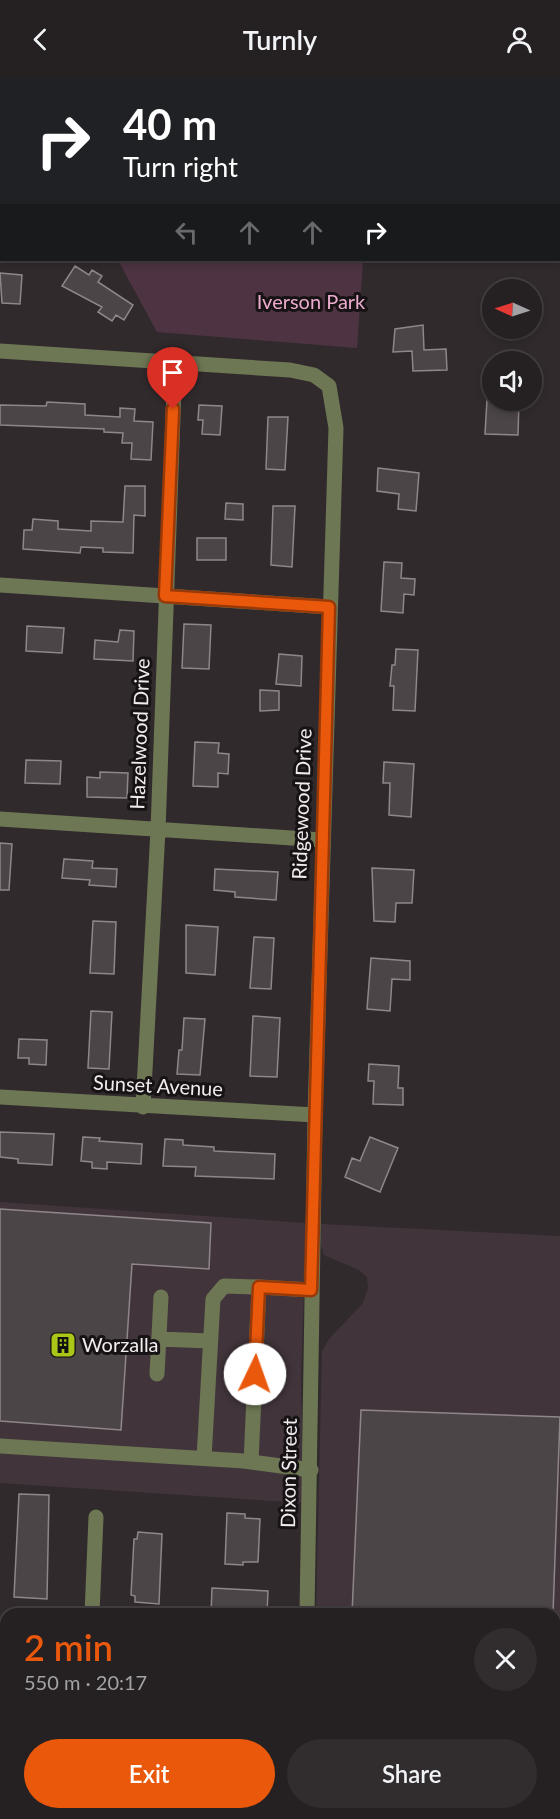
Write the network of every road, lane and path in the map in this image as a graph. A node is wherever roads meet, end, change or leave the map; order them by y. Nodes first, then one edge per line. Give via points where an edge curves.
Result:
1 (0, 351) edge
2 (176, 362) junction
3 (0, 585) edge
4 (165, 596) junction
5 (329, 607) junction
6 (0, 819) edge
7 (158, 830) junction
8 (322, 840) junction
9 (0, 1097) edge
10 (143, 1107) junction
11 (315, 1115) junction
12 (312, 1224) joint
13 (259, 1287) junction
14 (311, 1290) junction
15 (161, 1297) dead end
16 (159, 1339) junction
17 (210, 1341) junction
18 (157, 1374) dead end
19 (0, 1446) edge
20 (204, 1458) junction
21 (251, 1462) junction
22 (311, 1470) junction
23 (96, 1517) dead end
24 (92, 1608) edge
25 (307, 1608) edge

1 - 2 street
2 - 4 street, Hazelwood Drive
2 - 5 street, Ridgewood Drive via 290,370 314,375 329,386 336,428
3 - 4 street
4 - 5 street
4 - 7 street, Hazelwood Drive
5 - 8 street, Ridgewood Drive
6 - 7 street
7 - 8 street
7 - 10 street, Hazelwood Drive
8 - 11 street, Ridgewood Drive
9 - 10 street, Sunset Avenue
10 - 11 street, Sunset Avenue
11 - 12 street, Ridgewood Drive
12 - 14 street, Dixon Street
13 - 14 street
13 - 17 street via 224,1286 217,1293 213,1299
13 - 21 street
14 - 22 street, Dixon Street
15 - 16 street
16 - 17 street
16 - 18 street
17 - 20 street
19 - 20 street
20 - 21 street
21 - 22 street
22 - 25 street, Dixon Street
23 - 24 street

